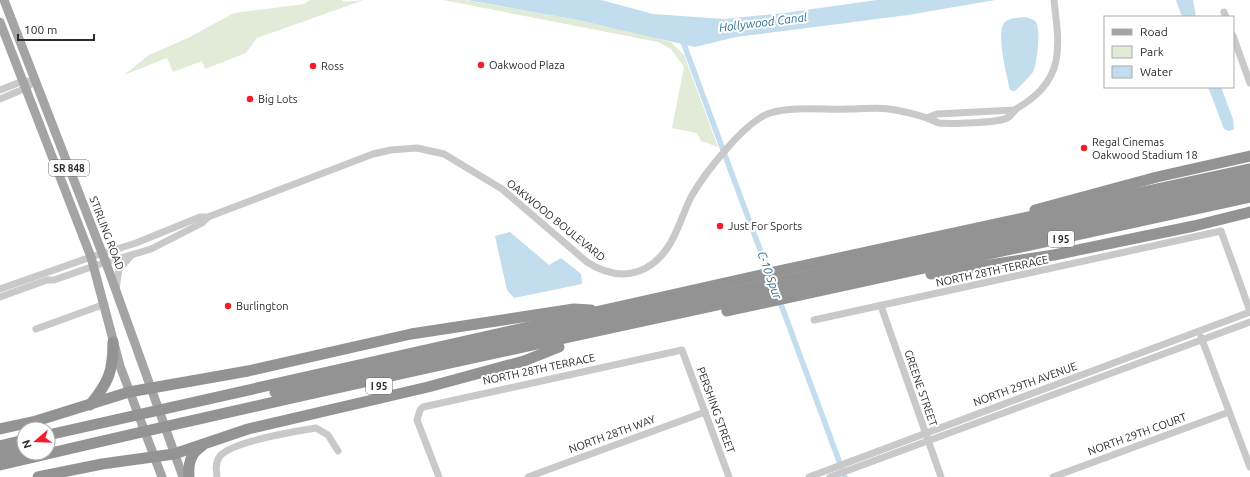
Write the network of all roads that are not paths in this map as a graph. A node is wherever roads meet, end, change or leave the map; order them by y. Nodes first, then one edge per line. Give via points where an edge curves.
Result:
1 (4, 0) edge
2 (1054, 0) edge
3 (0, 22) edge
4 (1234, 39) edge
5 (35, 81) junction
6 (1250, 83) edge
7 (24, 84) junction
8 (0, 90) edge
9 (0, 99) edge
10 (1250, 156) edge
11 (1250, 169) edge
12 (1250, 179) edge
13 (1250, 189) edge
14 (1250, 197) edge
15 (1250, 212) edge
16 (208, 217) junction
17 (930, 240) junction
18 (131, 256) junction
19 (104, 259) junction
20 (92, 261) junction
21 (871, 280) junction
22 (787, 285) junction
23 (0, 289) edge
24 (116, 290) junction
25 (762, 290) junction
26 (0, 297) edge
27 (105, 304) junction
28 (881, 306) junction
29 (606, 310) junction
30 (1250, 311) edge
31 (814, 320) dead end
32 (1250, 322) edge
33 (36, 329) dead end
34 (1199, 331) junction
35 (1202, 340) junction
36 (114, 342) junction
37 (560, 347) junction
38 (682, 350) joint
39 (150, 389) junction
40 (129, 392) junction
41 (90, 405) junction
42 (705, 412) junction
43 (1229, 412) junction
44 (172, 420) junction
45 (0, 429) edge
46 (131, 429) junction
47 (924, 433) junction
48 (56, 434) edge
49 (56, 441) edge
50 (16, 442) edge
51 (209, 442) junction
52 (928, 442) junction
53 (0, 446) edge
54 (16, 451) edge
55 (338, 451) dead end
56 (174, 454) junction
57 (0, 456) edge
58 (153, 457) junction
59 (0, 465) edge
60 (1250, 467) edge
61 (842, 469) junction
62 (0, 470) edge
63 (1057, 476) edge
64 (38, 477) edge
65 (162, 477) edge
66 (183, 477) edge
67 (189, 477) edge
68 (217, 477) edge
69 (439, 477) edge
70 (528, 477) edge
71 (729, 477) edge
72 (809, 477) edge
73 (830, 477) edge
74 (941, 477) edge

1 - 5 main road, STIRLING ROAD / SR 848
2 - 16 street, OAKWOOD BOULEVARD via 1058,37 1056,63 1041,92 1014,110 1008,118 938,123 888,109 770,113 747,126 728,148 691,197 668,247 655,262 642,271 617,275 600,270 587,262 502,189 444,154 425,149 404,148 373,154
3 - 7 main road, SR 848
4 - 6 street
5 - 7 street
5 - 19 main road, STIRLING ROAD / SR 848
7 - 8 street
7 - 9 street
7 - 20 main road, SR 848
10 - 17 highway via 1084,196
11 - 17 highway, I 95
12 - 22 highway
13 - 22 highway
14 - 21 highway, I 95
15 - 21 highway via 1054,254 885,281
16 - 18 street, OAKWOOD BOULEVARD via 174,239
16 - 19 street, OAKWOOD BOULEVARD via 200,216
17 - 22 highway, I 95
18 - 19 street, OAKWOOD BOULEVARD
18 - 24 street via 119,269
19 - 20 street, OAKWOOD BOULEVARD
19 - 24 main road, STIRLING ROAD / SR 848
20 - 23 street
20 - 26 street
20 - 27 main road, SR 848
21 - 22 highway, I 95
22 - 25 highway, I 95
22 - 25 highway, I 95
24 - 39 main road, STIRLING ROAD / SR 848
25 - 29 highway, I 95
25 - 37 highway, I 95
25 - 44 highway
27 - 33 street
27 - 36 main road, SR 848
28 - 30 street, NORTH 28TH TERRACE via 1221,231
28 - 31 street, NORTH 28TH TERRACE
28 - 47 street, GREENE STREET
29 - 39 highway via 574,309 411,334 248,371
29 - 44 highway, I 95
30 - 34 street, NORTH 29TH AVENUE
32 - 35 street, NORTH 29TH AVENUE
34 - 35 street
34 - 47 street, NORTH 29TH AVENUE
35 - 43 street
35 - 52 street, NORTH 29TH AVENUE
36 - 40 main road, SR 848
36 - 41 highway via 111,373
37 - 44 highway, I 95
37 - 51 highway via 524,362 248,429
38 - 42 street, PERSHING STREET
38 - 69 street, NORTH 28TH TERRACE via 425,406 417,416
39 - 40 highway
39 - 56 main road, STIRLING ROAD / SR 848
40 - 41 highway
40 - 58 main road, SR 848
41 - 45 highway
42 - 70 street, NORTH 28TH WAY
42 - 71 street, PERSHING STREET
43 - 60 street
43 - 63 street, NORTH 29TH COURT
44 - 46 highway, I 95
44 - 46 highway, I 95
46 - 48 highway, I 95
46 - 49 highway
46 - 59 highway
46 - 62 highway, I 95
47 - 52 street, GREENE STREET
47 - 61 street, NORTH 29TH AVENUE
50 - 53 highway
51 - 56 highway
51 - 67 highway via 194,453 189,462
52 - 61 street, NORTH 29TH AVENUE
52 - 74 street, GREENE STREET
54 - 57 highway
55 - 68 street via 328,435 316,428 275,436 223,453 216,463
56 - 58 highway
56 - 66 main road, STIRLING ROAD / SR 848
58 - 64 highway
58 - 65 main road, SR 848
61 - 72 street, NORTH 29TH AVENUE
61 - 73 street, NORTH 29TH AVENUE

